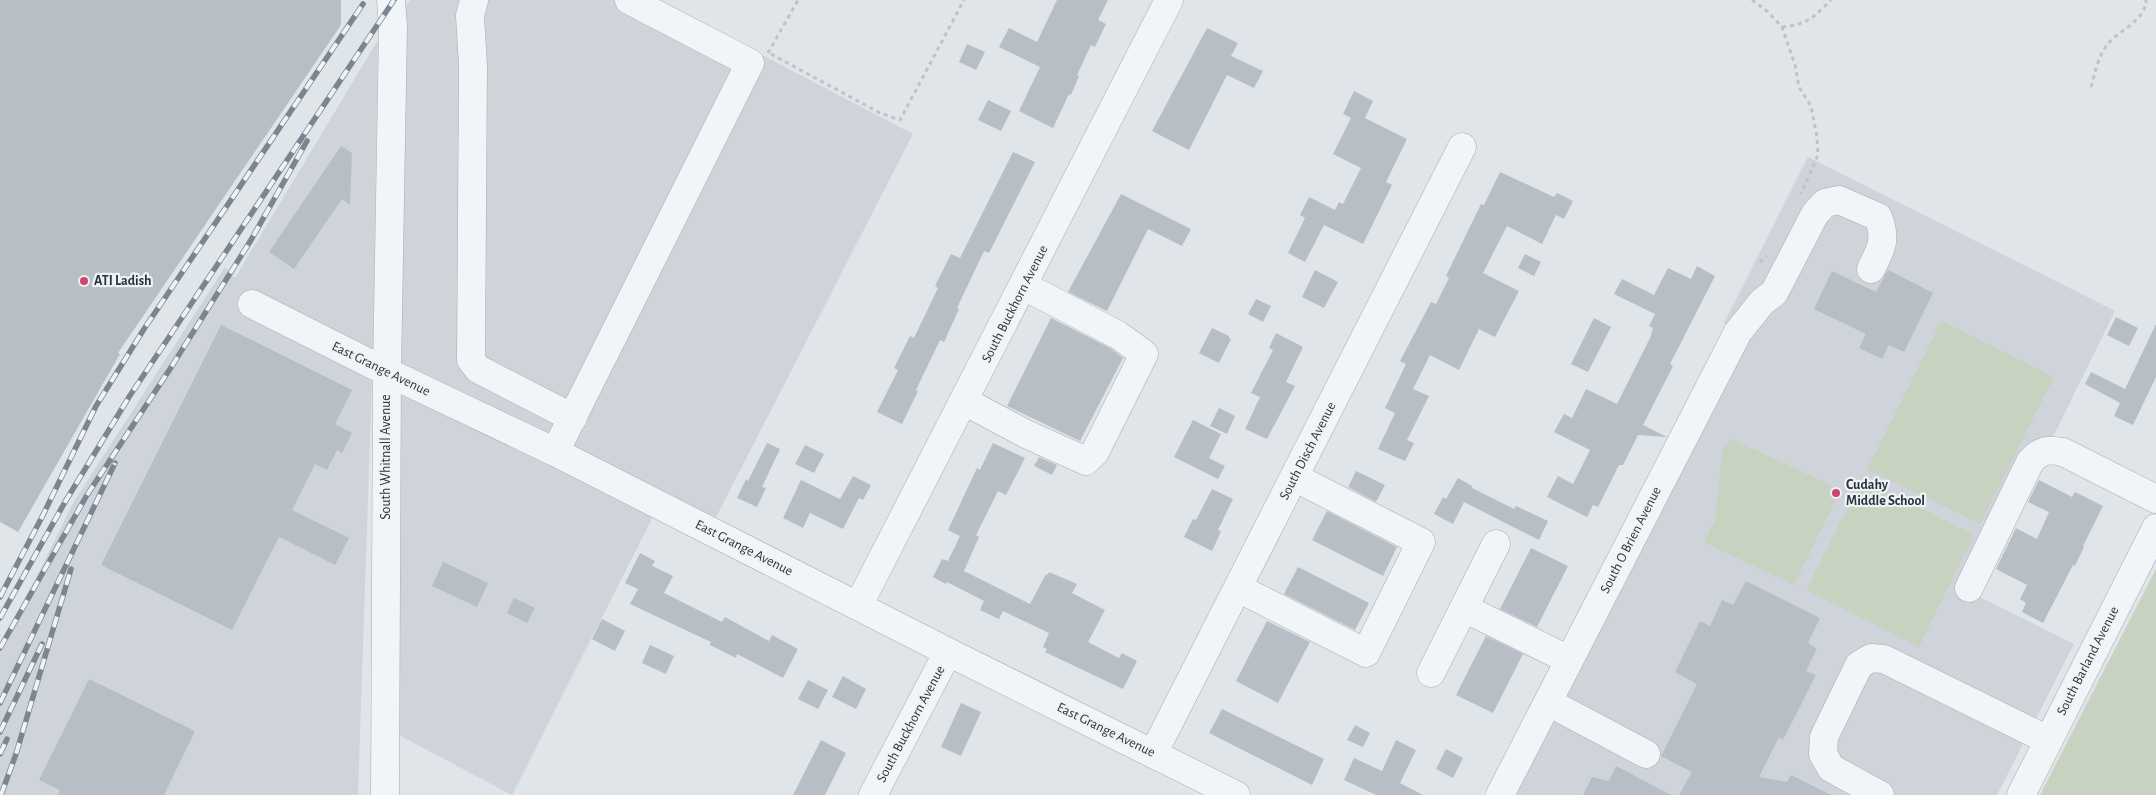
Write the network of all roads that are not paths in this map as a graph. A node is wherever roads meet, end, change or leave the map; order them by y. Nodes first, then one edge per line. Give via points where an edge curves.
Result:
1 (391, 0) edge
2 (474, 0) edge
3 (629, 0) edge
4 (1169, 0) edge
5 (1462, 147) dead end
6 (1871, 269) dead end
7 (1024, 286) junction
8 (252, 304) dead end
9 (387, 372) junction
10 (964, 401) junction
11 (573, 418) junction
12 (555, 452) junction
13 (1294, 477) junction
14 (2156, 499) edge
15 (2156, 528) edge
16 (1496, 544) dead end
17 (1238, 588) junction
18 (1969, 588) dead end
19 (858, 606) junction
20 (1464, 608) junction
21 (948, 652) junction
22 (1570, 660) junction
23 (1431, 673) dead end
24 (1548, 702) junction
25 (2048, 740) junction
26 (1153, 754) junction
27 (1646, 754) dead end
28 (385, 795) edge
29 (873, 795) edge
30 (1236, 795) edge
31 (1500, 795) edge
32 (1880, 795) edge
33 (2021, 795) edge

1 - 9 street, South Whitnall Avenue
2 - 11 street via 470,16 473,66 472,360 478,369
3 - 11 street via 760,58
4 - 7 street, South Buckhorn Avenue
5 - 13 street, South Disch Avenue
6 - 22 street, South O Brien Avenue via 1883,243 1878,218 1839,200 1825,203 1815,214 1774,293 1762,302 1738,332
7 - 10 street, South Buckhorn Avenue
7 - 10 street via 1118,335 1144,354 1095,452 1086,461
8 - 9 street, East Grange Avenue
9 - 12 street, East Grange Avenue
9 - 28 street, South Whitnall Avenue
10 - 19 street, South Buckhorn Avenue
11 - 12 street
12 - 19 street, East Grange Avenue
13 - 17 street, South Disch Avenue
13 - 17 street via 1421,542 1366,653
14 - 18 street via 2063,452 2048,450 2038,453 2030,462
15 - 25 street, South Barland Avenue
16 - 20 street
17 - 26 street, South Disch Avenue
19 - 21 street, East Grange Avenue
20 - 22 street
20 - 23 street
21 - 26 street, East Grange Avenue
21 - 29 street, South Buckhorn Avenue
22 - 24 street, South O Brien Avenue
24 - 27 street
24 - 31 street, South O Brien Avenue
25 - 32 street via 1884,659 1871,658 1859,665 1824,737 1822,754 1830,768
25 - 33 street, South Barland Avenue
26 - 30 street, East Grange Avenue

